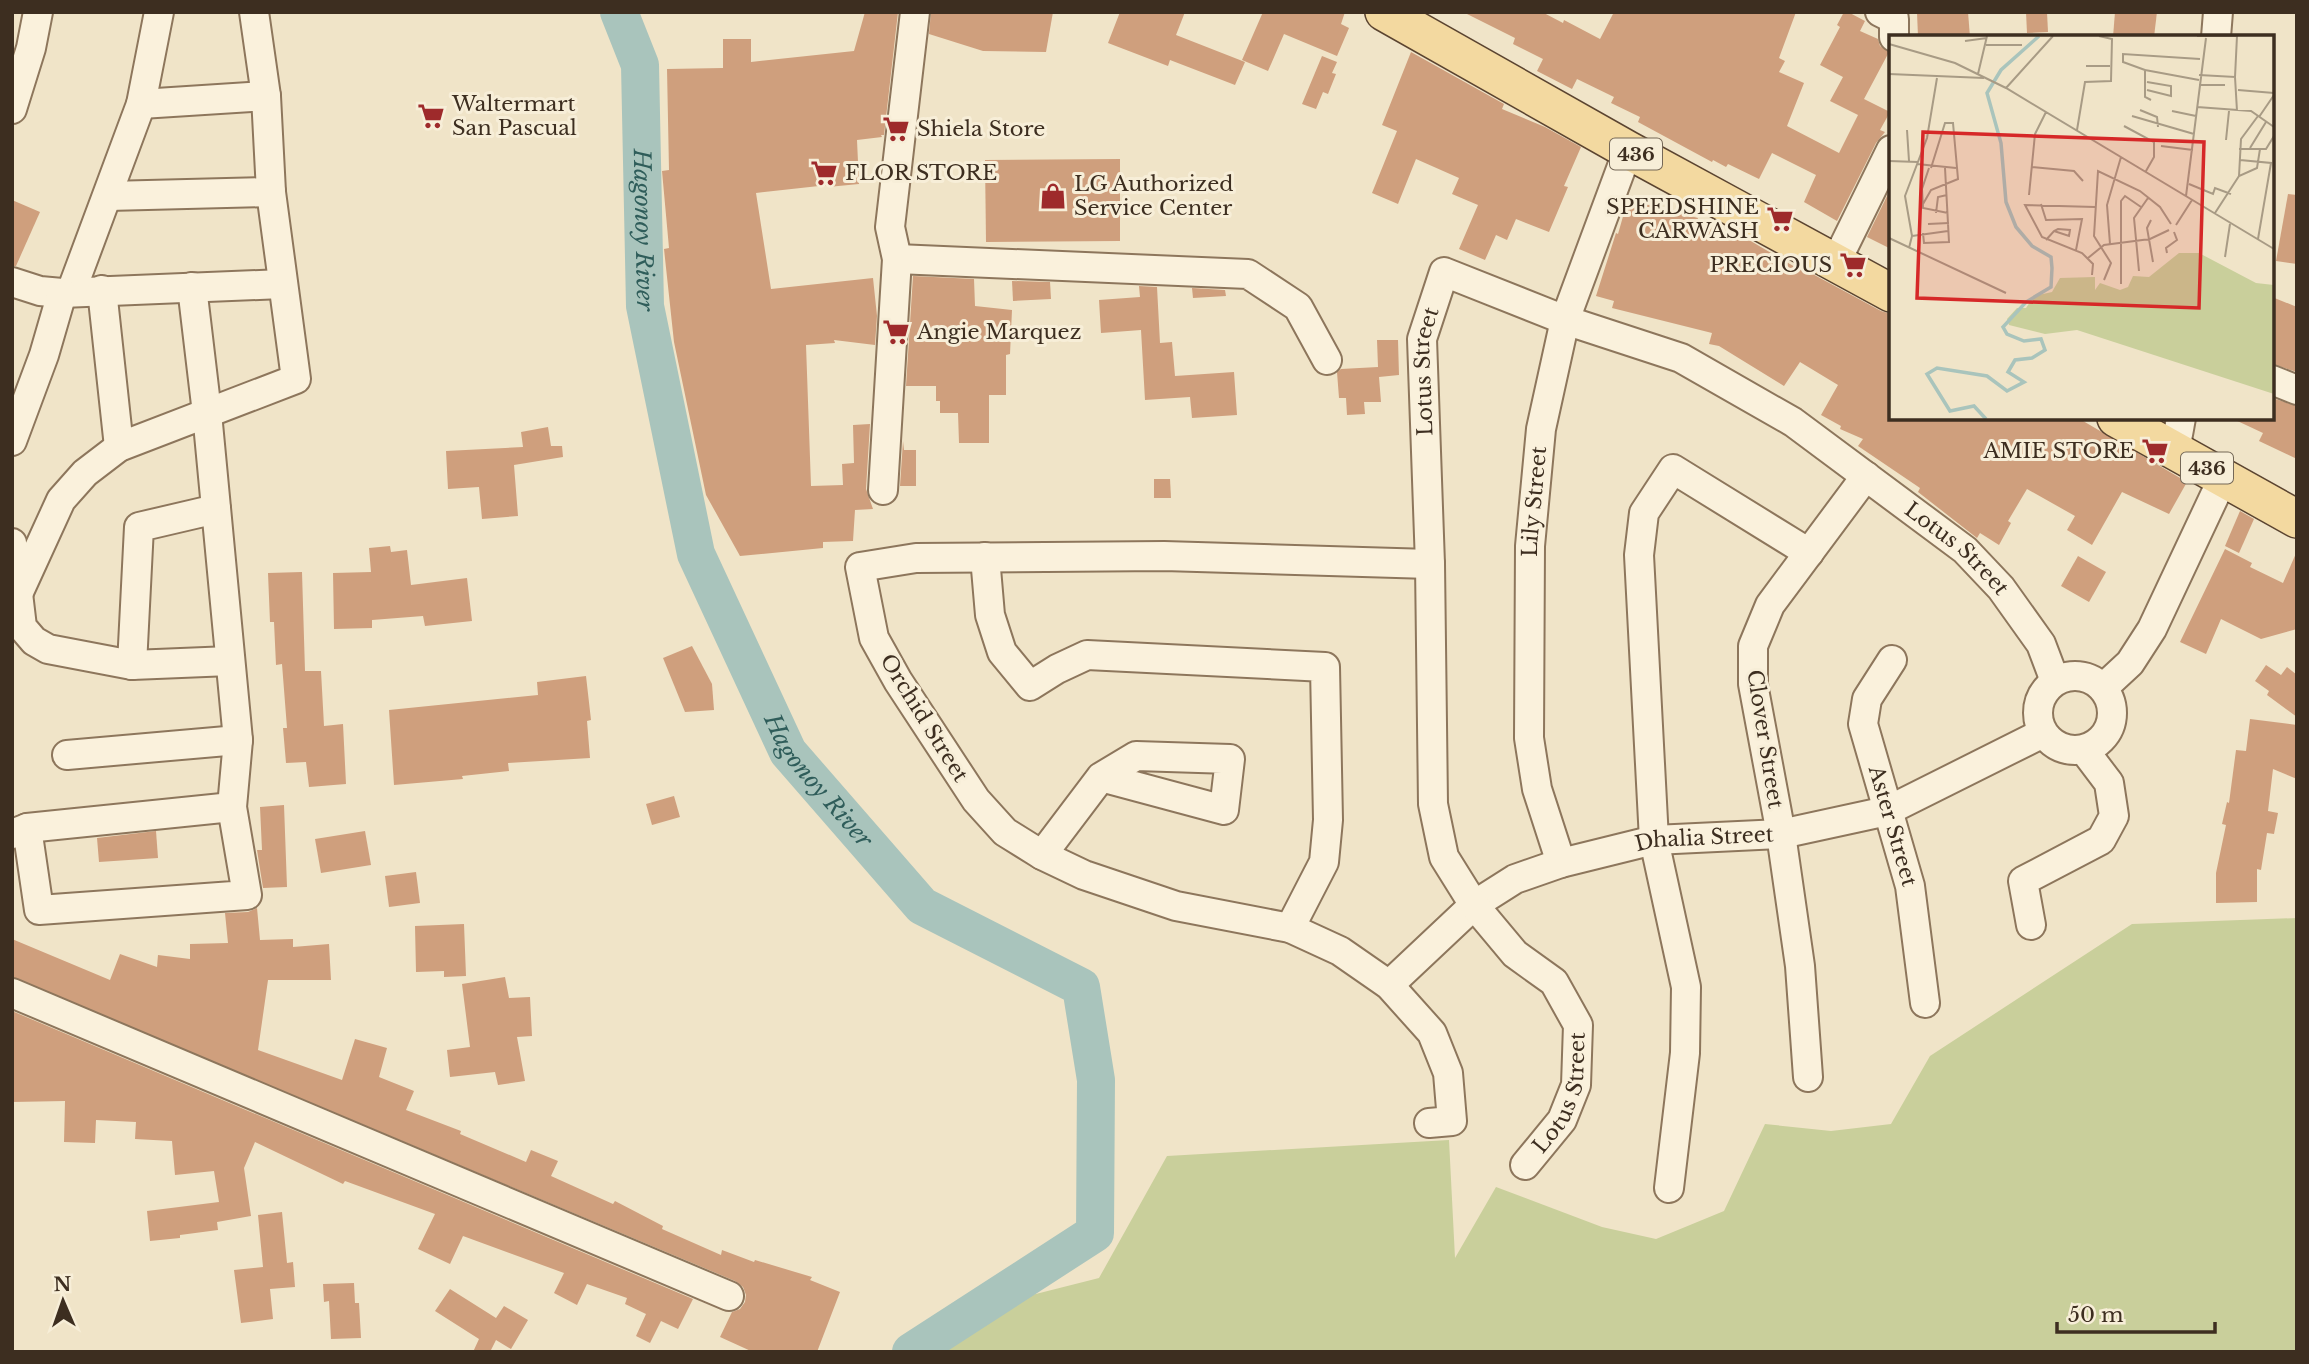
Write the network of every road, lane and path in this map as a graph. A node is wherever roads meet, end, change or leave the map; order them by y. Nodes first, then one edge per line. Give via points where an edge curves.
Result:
1 (38, 12) edge
2 (159, 12) edge
3 (254, 12) edge
4 (915, 12) edge
5 (1384, 12) edge
6 (1880, 12) edge
7 (2218, 12) edge
8 (1894, 35) edge
9 (2216, 35) edge
10 (266, 96) junction
11 (141, 104) junction
12 (12, 109) edge
13 (1628, 150) junction
14 (1889, 154) edge
15 (271, 192) junction
16 (108, 196) junction
17 (897, 259) junction
18 (1836, 262) junction
19 (12, 282) edge
20 (282, 284) junction
21 (192, 287) junction
22 (102, 290) junction
23 (1889, 292) edge
24 (66, 293) junction
25 (1565, 320) junction
26 (1327, 360) dead end
27 (2274, 381) edge
28 (2297, 390) edge
29 (207, 414) junction
30 (2123, 420) edge
31 (2178, 435) edge
32 (12, 441) edge
33 (119, 447) junction
34 (1866, 476) junction
35 (2223, 478) junction
36 (883, 490) dead end
37 (216, 509) junction
38 (2297, 519) edge
39 (12, 543) edge
40 (1809, 553) junction
41 (985, 557) junction
42 (1430, 564) junction
43 (18, 594) junction
44 (1892, 660) dead end
45 (230, 661) junction
46 (132, 665) junction
47 (2055, 681) junction
48 (2103, 688) junction
49 (2043, 733) junction
50 (237, 740) junction
51 (2084, 750) junction
52 (66, 755) dead end
53 (1101, 777) dead end
54 (232, 807) junction
55 (1887, 811) junction
56 (20, 831) edge
57 (1781, 834) junction
58 (1654, 840) junction
59 (1042, 855) junction
60 (1561, 863) junction
61 (1474, 905) junction
62 (2031, 925) dead end
63 (1290, 928) junction
64 (1389, 985) junction
65 (12, 993) edge
66 (1925, 1003) dead end
67 (1808, 1077) dead end
68 (1429, 1123) dead end
69 (1525, 1165) dead end
70 (1669, 1188) dead end
71 (729, 1296) dead end

1 - 12 street
2 - 11 street
3 - 10 street
4 - 17 street via 890,227
5 - 13 main road, 436
6 - 8 street via 1894,19
7 - 9 street
10 - 11 street
10 - 15 street
11 - 16 street
13 - 18 main road, 436
13 - 25 street, Lily Street
14 - 18 street
15 - 16 street
15 - 20 street
16 - 24 street
17 - 26 street via 1248,274 1298,307
17 - 36 street
18 - 23 main road, 436
19 - 24 street
20 - 21 street
20 - 29 street via 296,379
21 - 22 street
21 - 29 street
22 - 24 street
22 - 33 street
24 - 32 street
25 - 34 street, Lotus Street via 1681,358 1793,422
25 - 42 street, Lotus Street via 1444,272 1422,339
25 - 60 street, Lily Street via 1541,429 1530,559 1529,738 1537,789
27 - 28 street
29 - 33 street
29 - 37 street
30 - 31 main road, 436
31 - 35 main road, 436
33 - 43 street via 85,473 61,500
34 - 40 street, Clover Street
34 - 47 street, Lotus Street via 1965,550 2001,588 2041,644
35 - 38 main road, 436
35 - 48 street via 2152,629 2130,663
37 - 45 street
37 - 46 street via 139,527
39 - 43 street
40 - 57 street, Clover Street via 1770,605 1753,646 1753,684
40 - 58 street via 1673,469 1644,513 1639,555
41 - 42 street, Orchid Street via 1164,556
41 - 59 street, Orchid Street via 916,558 860,567 874,638 898,681 976,800 1005,832
41 - 63 street via 990,615 1002,652 1030,686 1087,655 1325,667 1328,820 1324,863
42 - 61 street, Lotus Street via 1433,804 1444,857
43 - 46 street via 22,627 34,641 48,649
44 - 55 street, Aster Street via 1867,699 1863,724
45 - 46 street
45 - 50 street
47 - 48 street via 2080,676
47 - 49 street via 2040,699
48 - 51 street via 2113,711 2111,724 2096,745
49 - 51 street via 2061,748
49 - 55 street, Dhalia Street
50 - 52 street
50 - 54 street
51 - 62 street via 2109,783 2114,816 2101,840 2023,881
53 - 59 street
54 - 56 street
54 - 56 street via 247,894 39,910
55 - 57 street, Dhalia Street
55 - 66 street, Aster Street via 1910,886
57 - 58 street, Dhalia Street
57 - 67 street, Clover Street via 1800,966
58 - 60 street, Dhalia Street
58 - 70 street via 1686,987 1685,1053
59 - 63 street, Orchid Street via 1084,875 1176,906
60 - 61 street, Dhalia Street via 1515,879
61 - 64 street, Dhalia Street
61 - 69 street, Lotus Street via 1515,954 1554,982 1578,1025 1576,1085 1562,1120
63 - 64 street, Orchid Street via 1340,951
64 - 68 street, Orchid Street via 1432,1034 1448,1073 1452,1121
65 - 71 street

